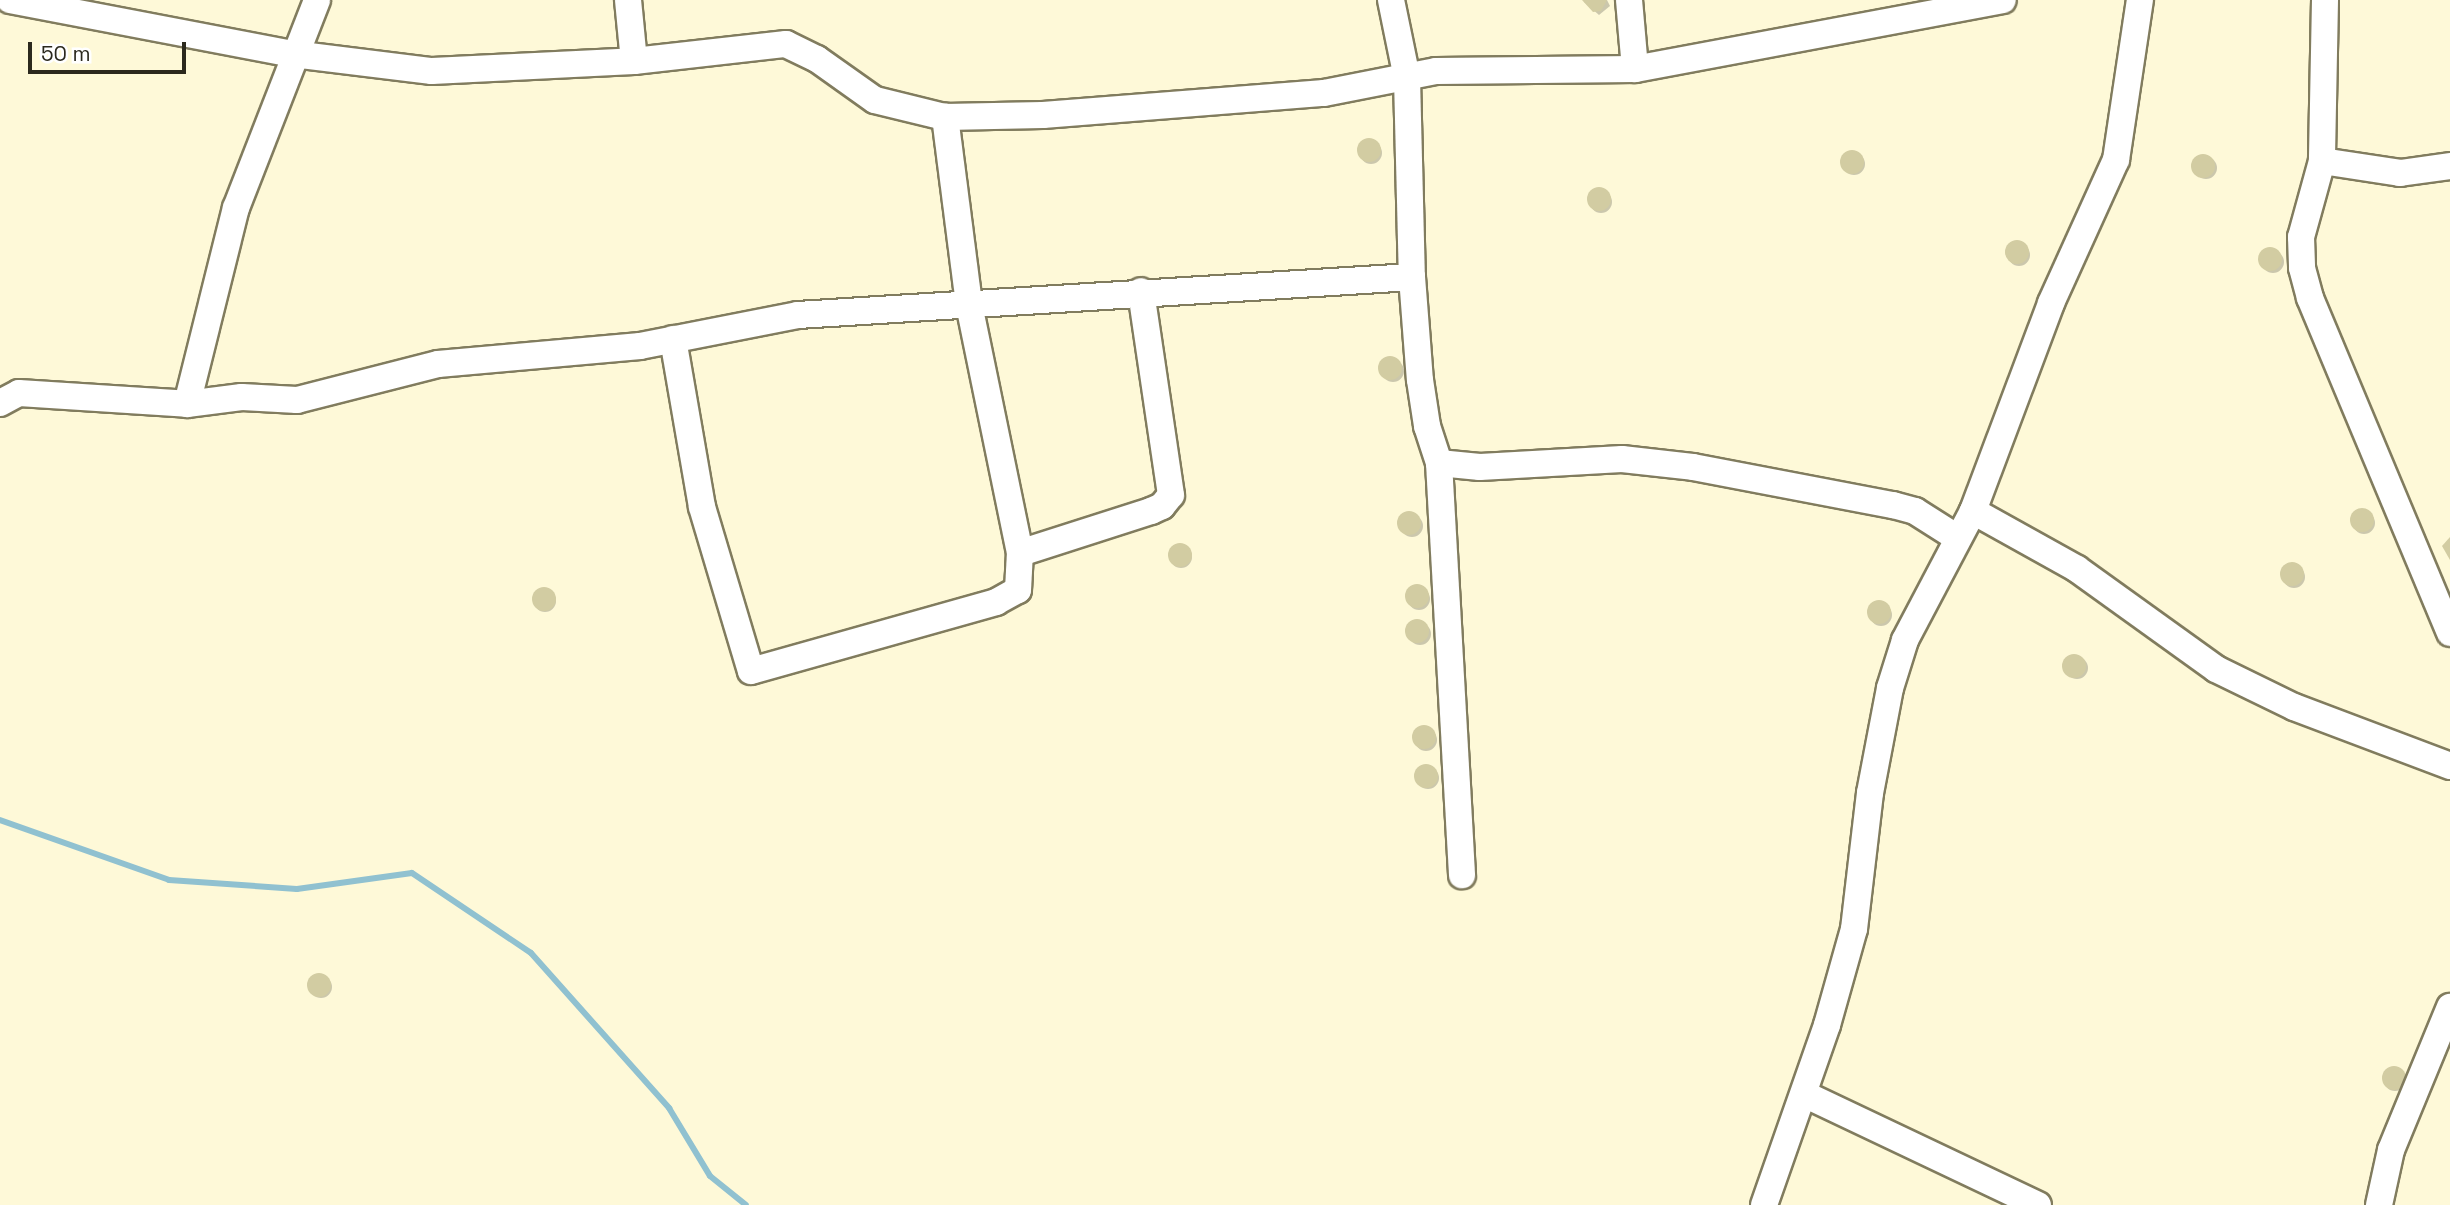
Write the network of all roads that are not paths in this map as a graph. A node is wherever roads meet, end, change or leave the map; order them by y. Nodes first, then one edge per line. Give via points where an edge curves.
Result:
1 (10, 0) edge
2 (317, 0) edge
3 (628, 0) edge
4 (1391, 0) edge
5 (1629, 0) edge
6 (2003, 0) edge
7 (2140, 0) edge
8 (2325, 0) edge
9 (293, 54) junction
10 (634, 61) junction
11 (1635, 69) junction
12 (1408, 78) junction
13 (945, 117) junction
14 (2322, 161) junction
15 (2450, 166) edge
16 (1412, 277) junction
17 (1141, 291) junction
18 (969, 304) junction
19 (673, 339) junction
20 (0, 403) edge
21 (187, 404) junction
22 (1439, 463) junction
23 (1973, 512) junction
24 (1956, 537) junction
25 (1020, 553) junction
26 (2450, 633) edge
27 (2450, 766) edge
28 (1462, 875) dead end
29 (2450, 1007) edge
30 (1804, 1094) junction
31 (1764, 1205) edge
32 (2038, 1205) edge
33 (2379, 1205) edge

1 - 9 street
2 - 9 street
3 - 10 street
4 - 12 street
5 - 11 street
6 - 11 street
7 - 23 street via 2116,160 2052,303
8 - 14 street
9 - 10 street via 432,71
9 - 21 street via 236,208
10 - 13 street via 786,44 817,59 875,100
11 - 12 street via 1436,71
12 - 13 street via 1324,93 1043,115
12 - 16 street
13 - 18 street
14 - 15 street via 2400,173
14 - 26 street via 2301,237 2310,298
16 - 17 street
16 - 22 street via 1425,415
17 - 18 street
17 - 25 street via 1171,495 1150,511
18 - 19 street via 798,315
18 - 25 street
19 - 21 street via 595,352 438,364 297,400 242,397
19 - 25 street via 702,507 751,671 1011,597 1021,580
20 - 21 street via 19,393 67,393
22 - 24 street via 1480,467 1622,459 1693,467 1893,505 1915,511
22 - 28 street
23 - 24 street
23 - 27 street via 2077,569 2216,669 2294,707
24 - 30 street via 1905,640 1890,688 1872,781 1854,929
29 - 33 street via 2391,1150
30 - 31 street
30 - 32 street

